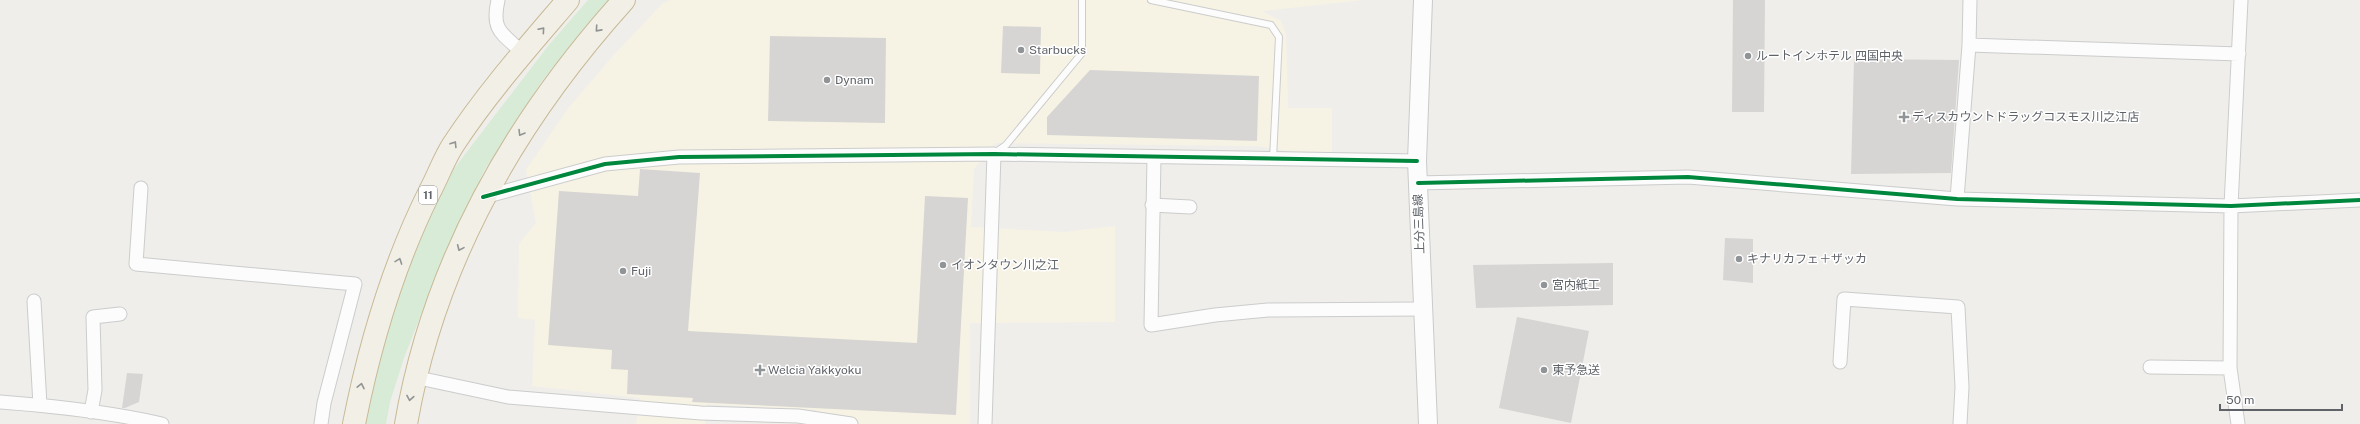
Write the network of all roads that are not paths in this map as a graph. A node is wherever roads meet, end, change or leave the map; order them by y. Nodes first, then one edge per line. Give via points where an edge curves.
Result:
1 (498, 0) edge
2 (568, 0) edge
3 (624, 0) edge
4 (1082, 0) edge
5 (1151, 0) edge
6 (1423, 0) edge
7 (1970, 0) edge
8 (2241, 0) edge
9 (1970, 45) junction
10 (523, 53) junction
11 (2239, 54) junction
12 (994, 154) junction
13 (1154, 157) junction
14 (1273, 159) junction
15 (1417, 161) junction
16 (1418, 183) junction
17 (141, 188) dead end
18 (483, 197) junction
19 (1957, 199) junction
20 (2360, 200) edge
21 (1152, 205) junction
22 (2231, 206) junction
23 (1190, 207) dead end
24 (34, 301) dead end
25 (1423, 309) junction
26 (120, 314) dead end
27 (1840, 362) dead end
28 (2150, 367) dead end
29 (2230, 368) junction
30 (414, 377) junction
31 (0, 402) edge
32 (40, 405) junction
33 (91, 412) junction
34 (162, 424) edge
35 (321, 424) edge
36 (354, 424) edge
37 (406, 424) edge
38 (852, 424) edge
39 (985, 424) edge
40 (1428, 424) edge
41 (1960, 424) edge
42 (2238, 424) edge

1 - 10 street via 496,27
10 -> 2 highway, 11
3 -> 18 highway via 556,81 527,123
4 - 12 lane via 1082,53 1006,145
5 - 14 lane via 1271,25 1279,37
6 - 15 main road, 上分三島線
7 - 9 street
8 - 11 street
9 - 11 street
9 - 19 street
36 -> 10 highway, 11 via 362,383 383,306 411,229 452,147 479,106
11 - 22 street
12 - 13 street
12 - 18 street via 679,157 605,164
12 - 39 street
13 - 14 street
13 - 21 street
14 - 15 street
15 - 16 main road, 上分三島線
16 - 19 street via 1688,177
16 - 25 main road, 上分三島線
17 - 35 street via 136,264 355,284 324,403
18 -> 30 highway via 449,273
19 - 22 street
20 - 22 street
21 - 23 street
21 - 25 street via 1151,325 1268,310
22 - 29 street
24 - 32 street
25 - 40 main road, 上分三島線
26 - 33 street via 93,317 95,390
27 - 41 street via 1844,299 1958,307 1962,387
28 - 29 street
29 - 42 street
30 -> 37 highway
30 - 38 street via 508,396 701,413 798,416
31 - 32 street
32 - 33 street
33 - 34 street

